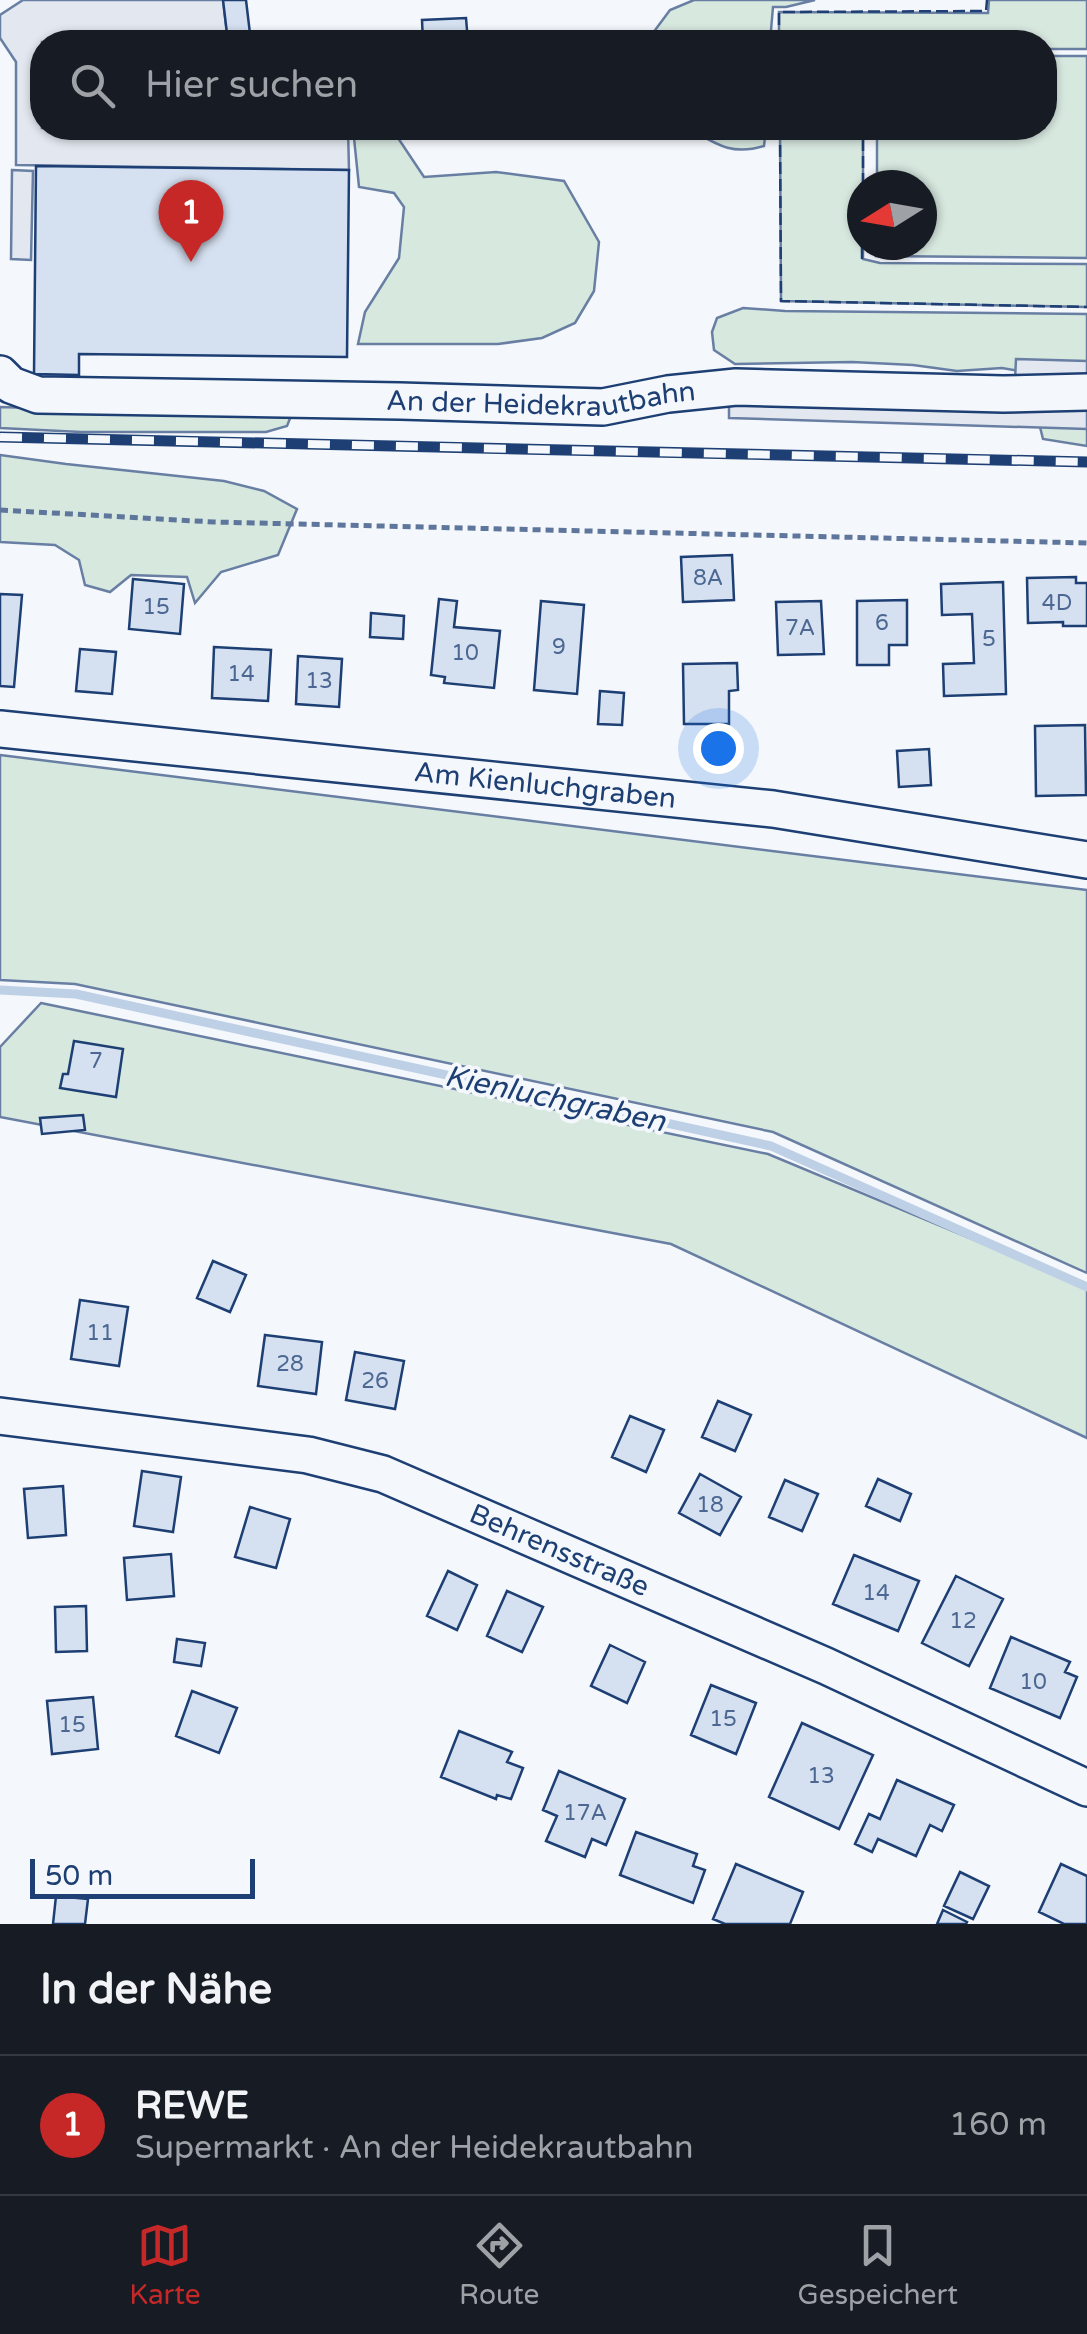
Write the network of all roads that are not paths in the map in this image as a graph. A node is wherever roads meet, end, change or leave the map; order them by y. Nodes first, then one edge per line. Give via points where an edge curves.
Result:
1 (0, 374) edge
2 (1087, 392) edge
3 (0, 729) edge
4 (1087, 860) edge
5 (0, 1416) edge
6 (1087, 1788) edge

1 - 2 street, An der Heidekrautbahn via 11,386 38,395 603,407 736,387
3 - 4 street, Am Kienluchgraben via 773,808
5 - 6 street, Behrensstraße via 308,1455 383,1474 826,1666

